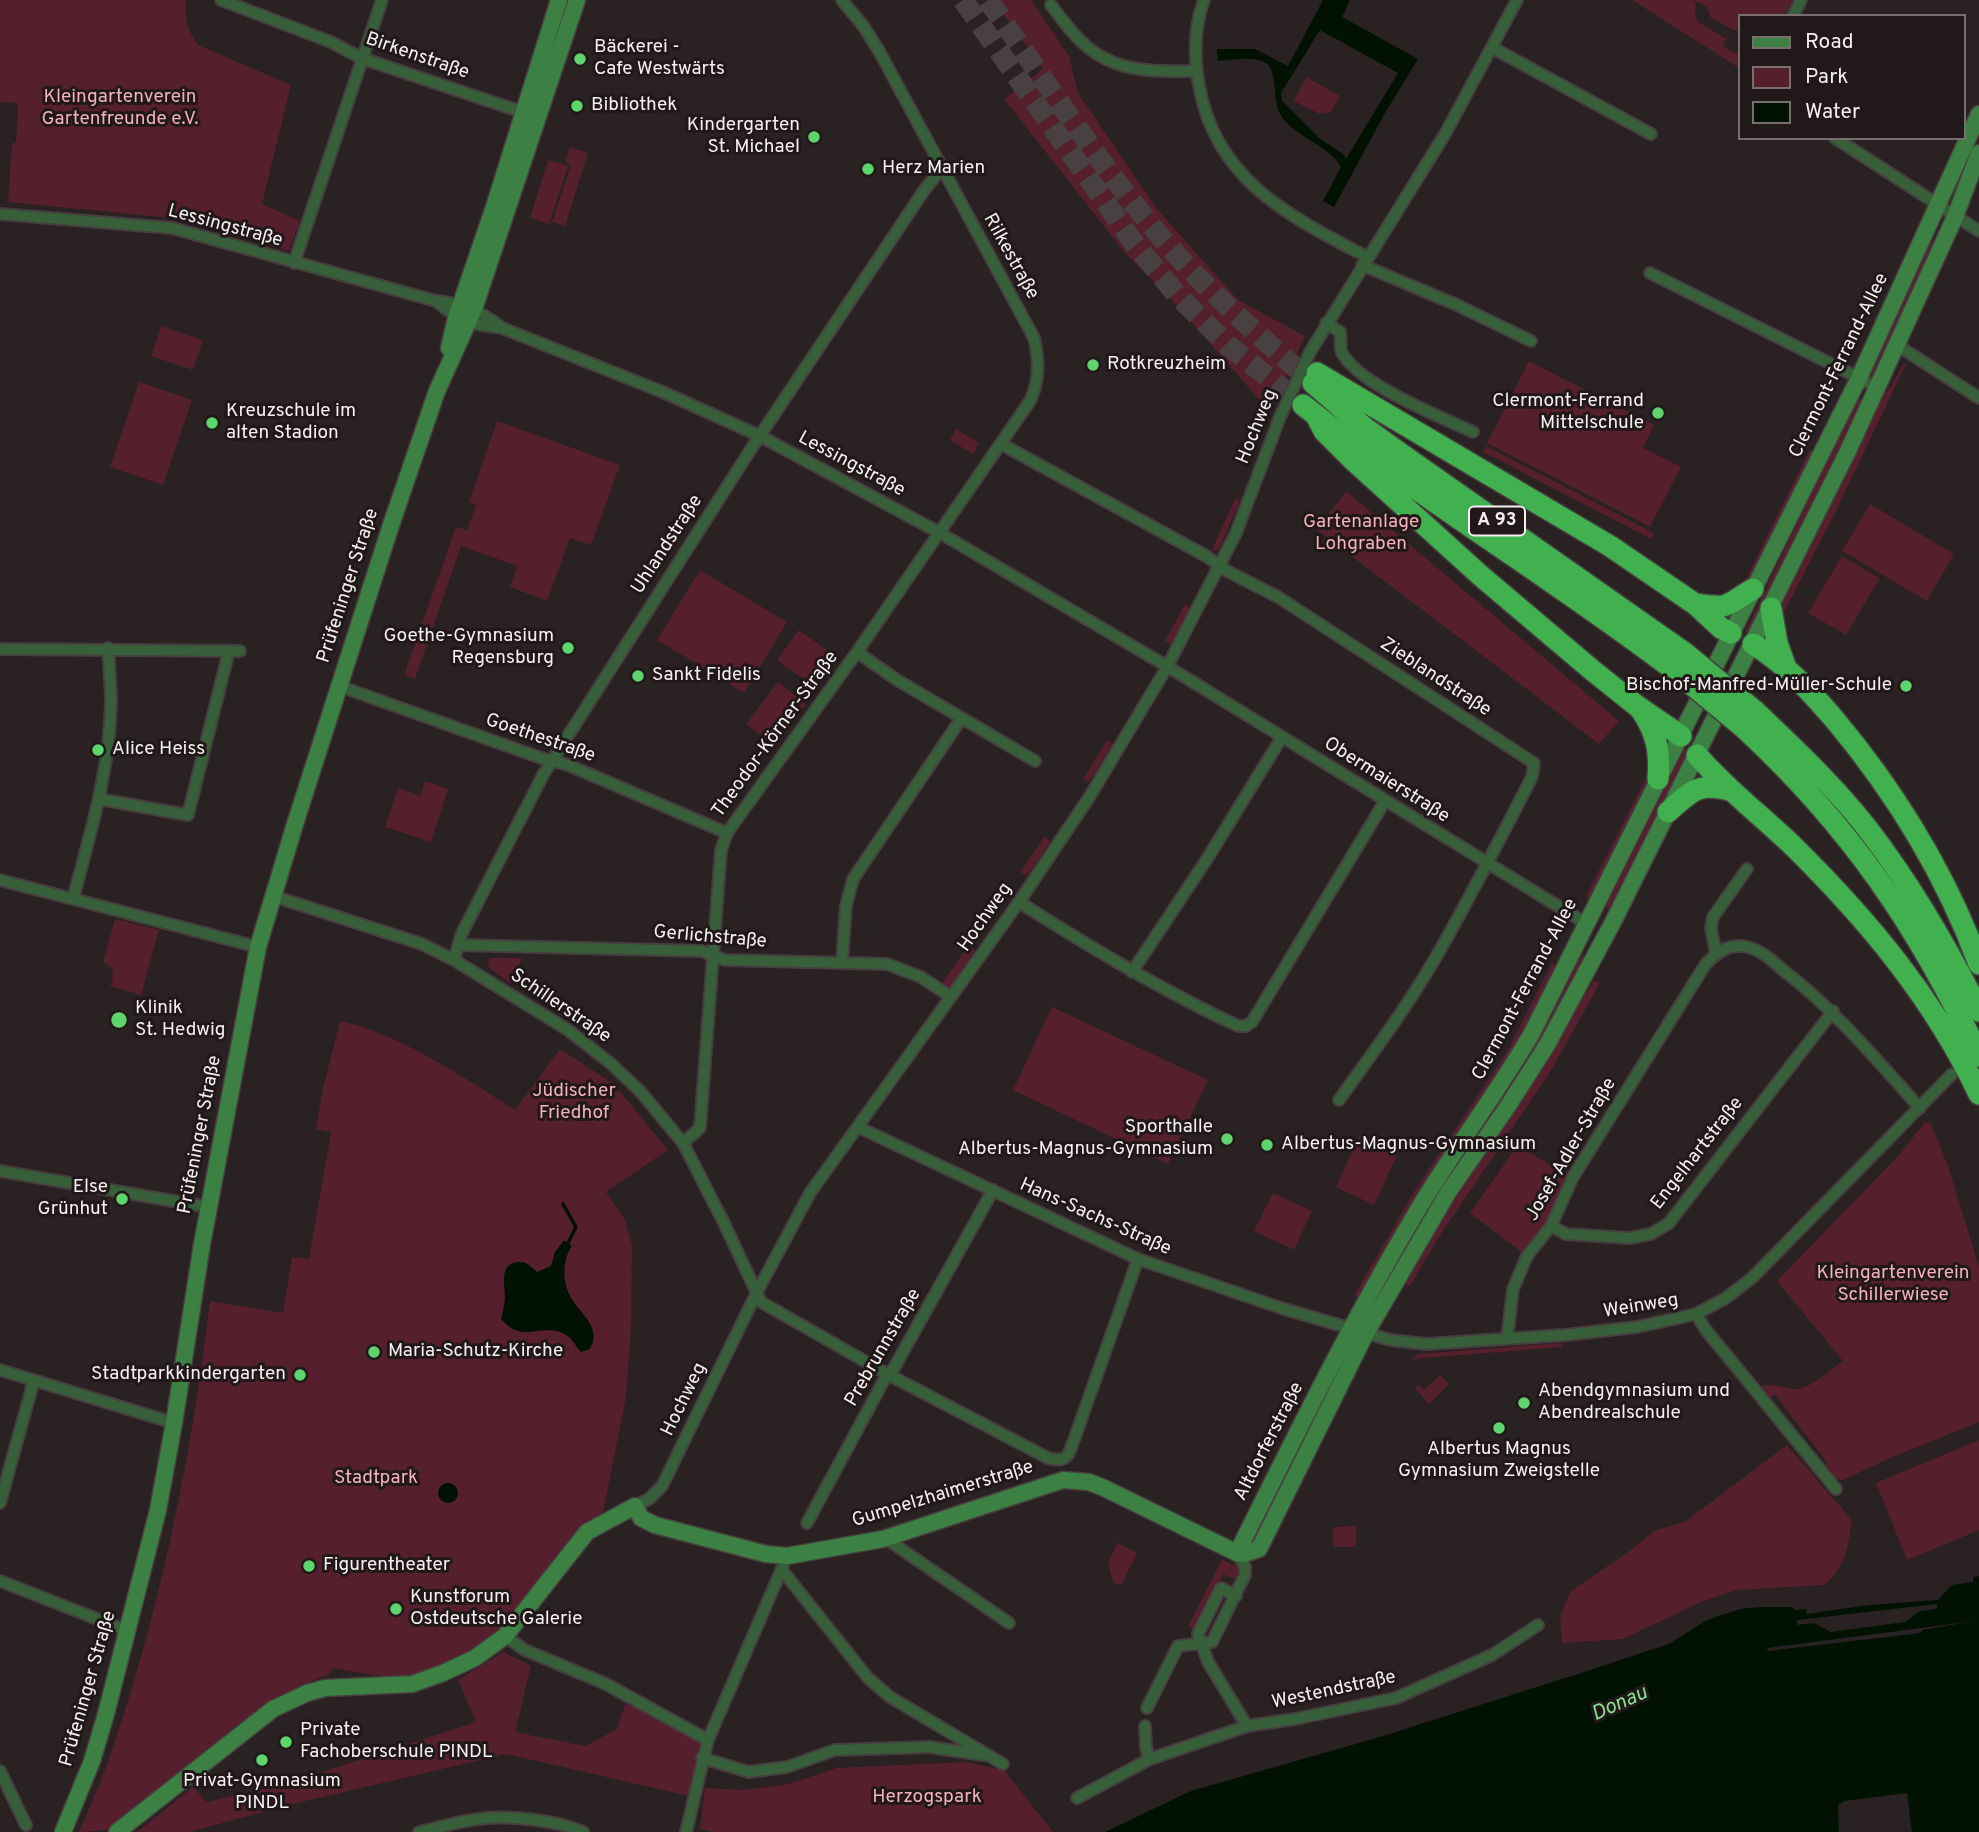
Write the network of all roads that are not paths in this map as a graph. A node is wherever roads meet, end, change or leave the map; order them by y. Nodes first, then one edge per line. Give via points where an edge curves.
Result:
1 (221, 0) edge
2 (382, 0) edge
3 (559, 0) edge
4 (577, 0) edge
5 (842, 0) edge
6 (1204, 0) edge
7 (1517, 0) edge
8 (1051, 5) dead end
9 (1493, 48) junction
10 (361, 58) junction
11 (1196, 71) junction
12 (525, 113) junction
13 (1979, 114) edge
14 (1651, 134) dead end
15 (1838, 140) edge
16 (1979, 153) edge
17 (942, 168) junction
18 (1939, 206) junction
19 (0, 214) edge
20 (1955, 217) junction
21 (1979, 231) edge
22 (1364, 261) junction
23 (293, 263) junction
24 (1650, 273) dead end
25 (465, 314) junction
26 (1326, 324) junction
27 (1531, 341) dead end
28 (1897, 345) junction
29 (1859, 379) junction
30 (1877, 387) junction
31 (1979, 398) edge
32 (1473, 432) dead end
33 (760, 436) junction
34 (1001, 444) junction
35 (940, 533) junction
36 (1221, 565) junction
37 (1754, 589) junction
38 (1695, 604) junction
39 (1771, 608) junction
40 (1731, 633) junction
41 (1753, 644) junction
42 (108, 648) junction
43 (0, 649) edge
44 (857, 652) junction
45 (1720, 655) junction
46 (1680, 662) junction
47 (1785, 665) junction
48 (1167, 667) junction
49 (339, 686) junction
50 (1637, 706) junction
51 (961, 719) junction
52 (1750, 720) junction
53 (1711, 727) junction
54 (1681, 736) junction
55 (1282, 737) junction
56 (1697, 755) junction
57 (552, 761) junction
58 (1035, 761) dead end
59 (1658, 779) junction
60 (1732, 791) junction
61 (99, 799) junction
62 (1385, 801) junction
63 (1668, 812) junction
64 (727, 833) junction
65 (1487, 864) junction
66 (1747, 869) dead end
67 (0, 880) edge
68 (273, 896) junction
69 (73, 899) junction
70 (1019, 902) junction
71 (1587, 924) junction
72 (458, 945) junction
73 (258, 947) junction
74 (1716, 954) junction
75 (714, 956) junction
76 (454, 960) junction
77 (842, 962) junction
78 (1979, 964) edge
79 (1132, 972) junction
80 (951, 997) junction
81 (1833, 1011) junction
82 (1979, 1011) edge
83 (1979, 1056) edge
84 (1952, 1074) dead end
85 (1979, 1094) edge
86 (1339, 1100) dead end
87 (1920, 1108) junction
88 (858, 1126) junction
89 (683, 1143) junction
90 (0, 1171) edge
91 (993, 1190) junction
92 (208, 1207) junction
93 (1551, 1226) junction
94 (1138, 1259) junction
95 (757, 1293) junction
96 (1696, 1314) junction
97 (1358, 1330) junction
98 (1507, 1339) junction
99 (0, 1370) edge
100 (889, 1375) junction
101 (34, 1380) junction
102 (174, 1423) junction
103 (1836, 1489) dead end
104 (0, 1503) edge
105 (635, 1506) junction
106 (807, 1523) dead end
107 (885, 1538) junction
108 (1259, 1549) junction
109 (1237, 1553) junction
110 (784, 1563) junction
111 (1245, 1576) junction
112 (0, 1581) edge
113 (1236, 1595) junction
114 (1009, 1623) dead end
115 (1538, 1625) dead end
116 (128, 1631) junction
117 (505, 1636) junction
118 (1201, 1642) junction
119 (1147, 1708) dead end
120 (1145, 1726) dead end
121 (1247, 1726) junction
122 (708, 1740) junction
123 (991, 1756) junction
124 (702, 1758) junction
125 (1150, 1759) junction
126 (1003, 1764) dead end
127 (0, 1772) edge
128 (1077, 1798) dead end
129 (479, 1818) junction
130 (26, 1825) dead end
131 (63, 1832) edge
132 (117, 1832) edge
133 (419, 1832) edge
134 (470, 1832) edge
135 (583, 1832) edge
136 (685, 1832) edge

1 - 10 street, Birkenstraße
2 - 10 street
3 - 12 street, Prüfeninger Straße
4 - 25 street, Prüfeninger Straße
5 - 17 street, Rilkestraße via 879,51
6 - 11 street via 1195,41
7 - 9 street, Hochweg
8 - 11 street via 1082,42 1111,62 1140,71
9 - 14 street
9 - 22 street, Hochweg via 1439,144
10 - 12 street, Birkenstraße
10 - 23 street
11 - 22 street via 1216,139 1246,180 1279,207
12 - 25 street, Prüfeninger Straße
13 - 18 street, Clermont-Ferrand-Allee
15 - 18 street
16 - 20 street, Clermont-Ferrand-Allee
17 - 33 street, Uhlandstraße
17 - 34 street, Rilkestraße via 1012,295 1037,351 1035,391
18 - 20 street
18 - 29 street, Clermont-Ferrand-Allee
19 - 23 street, Lessingstraße via 173,228
20 - 21 street
20 - 28 street, Clermont-Ferrand-Allee
22 - 26 street, Hochweg
22 - 27 street
23 - 25 street, Lessingstraße via 436,301
24 - 29 street
25 - 33 street, Lessingstraße
25 - 49 street, Prüfeninger Straße
26 - 32 street via 1340,332 1340,351 1382,389
26 - 36 street, Hochweg via 1280,417
28 - 30 street, Clermont-Ferrand-Allee
28 - 31 street
29 - 30 street
29 - 37 street, Clermont-Ferrand-Allee
30 - 39 street, Clermont-Ferrand-Allee
33 - 35 street, Lessingstraße
33 - 57 street, Uhlandstraße
34 - 35 street, Rilkestraße
34 - 36 street
35 - 44 street, Theodor-Körner-Straße
35 - 48 street, Lessingstraße
36 - 48 street, Hochweg
36 - 65 street, Zieblandstraße via 1534,763
37 - 38 highway via 1726,607
37 - 40 street, Clermont-Ferrand-Allee
38 - 40 highway
38 - 46 highway, A 93 via 1611,546 1315,378 1365,428
39 - 41 street, Clermont-Ferrand-Allee
39 - 47 highway
40 - 41 street
40 - 45 street, Clermont-Ferrand-Allee
41 - 45 street
41 - 47 highway
41 - 53 street, Clermont-Ferrand-Allee
42 - 43 street
42 - 61 street via 111,702
42 - 61 street via 235,651 188,815
44 - 51 street
44 - 64 street, Theodor-Körner-Straße
45 - 54 street, Clermont-Ferrand-Allee
46 - 50 highway, A 93 via 1598,614 1310,410 1324,431 1406,509
46 - 52 highway, A 93, bridge
47 - 78 highway via 1868,762 1908,821 1952,900
48 - 55 street, Obermaierstraße
48 - 70 street, Hochweg via 1090,796
49 - 57 street, Goethestraße
49 - 68 street, Prüfeninger Straße
50 - 54 highway
50 - 59 highway via 1656,736
51 - 58 street
51 - 77 street via 853,879
52 - 82 highway, A 93 via 1825,780 1866,827 1929,918
52 - 83 highway, A 93 via 1773,755 1827,812 1881,880 1940,976
53 - 54 street
53 - 56 street, Clermont-Ferrand-Allee
54 - 56 street
54 - 59 street, Clermont-Ferrand-Allee
55 - 62 street, Obermaierstraße
55 - 79 street
56 - 60 highway
56 - 63 street, Clermont-Ferrand-Allee
57 - 64 street, Goethestraße
57 - 72 street, Uhlandstraße
59 - 71 street, Clermont-Ferrand-Allee
60 - 63 highway via 1717,786 1698,788
60 - 85 highway via 1792,845 1883,941 1933,1013
61 - 69 street
62 - 65 street, Obermaierstraße
62 - 79 street via 1252,1022 1238,1026
63 - 97 street, Clermont-Ferrand-Allee via 1546,1045
64 - 75 street, Theodor-Körner-Straße via 721,850
65 - 71 street, Obermaierstraße
65 - 86 street via 1432,964
66 - 74 street via 1713,917
67 - 69 street
68 - 73 street, Prüfeninger Straße
68 - 76 street, Schillerstraße via 422,944
69 - 73 street
70 - 79 street
70 - 80 street, Hochweg
71 - 97 street, Clermont-Ferrand-Allee via 1513,1066 1421,1205
72 - 75 street, Gerlichstraße via 702,951
72 - 76 street, Uhlandstraße
73 - 92 street, Prüfeninger Straße
74 - 81 street via 1738,946 1759,952
74 - 93 street, Josef-Adler-Straße via 1573,1177
75 - 77 street, Gerlichstraße
75 - 89 street, Theodor-Körner-Straße via 700,1128
76 - 89 street, Schillerstraße via 585,1042 640,1091
77 - 80 street, Gerlichstraße via 905,969
80 - 88 street, Hochweg
81 - 87 street
81 - 93 street, Engelhartstraße via 1669,1223 1651,1234 1629,1238 1566,1234
84 - 87 street, Weinweg
87 - 96 street, Weinweg via 1752,1278
88 - 91 street, Hans-Sachs-Straße
88 - 95 street, Hochweg via 810,1193
89 - 95 street, Schillerstraße
90 - 92 street
91 - 94 street, Hans-Sachs-Straße
91 - 100 street, Prebrunnstraße
92 - 102 street, Prüfeninger Straße
93 - 98 street, Josef-Adler-Straße via 1520,1270
94 - 97 street, Hans-Sachs-Straße
94 - 100 street via 1066,1458 1048,1458
95 - 100 street via 761,1302
95 - 105 street, Hochweg via 662,1486
96 - 98 street, Weinweg via 1637,1327
96 - 103 street
97 - 98 street, Weinweg via 1426,1344
97 - 108 street, Altdorferstraße
97 - 109 street, Altdorferstraße
99 - 101 street
100 - 106 street, Prebrunnstraße
101 - 102 street
101 - 104 street
102 - 116 street, Prüfeninger Straße
105 - 110 street, Gumpelzhaimerstraße via 641,1517 655,1525 766,1554
105 - 117 street via 587,1532
107 - 109 street, Gumpelzhaimerstraße via 1073,1479 1104,1488
107 - 110 street, Gumpelzhaimerstraße
107 - 114 street
108 - 109 street
108 - 111 street, Altdorferstraße
109 - 111 street
110 - 122 street
110 - 123 street via 868,1678 890,1697
111 - 113 street, Altdorferstraße
112 - 116 street
113 - 118 street, Altdorferstraße via 1212,1642
113 - 118 street via 1221,1588 1198,1634
115 - 121 street, Westendstraße via 1492,1655 1396,1698
116 - 131 street, Prüfeninger Straße via 92,1761
117 - 122 street via 524,1650 606,1684
117 - 132 street via 474,1658 429,1679 412,1684 325,1688 273,1709
118 - 119 street, Altdorferstraße via 1178,1646
118 - 121 street
120 - 125 street
121 - 125 street, Westendstraße
122 - 124 street
123 - 124 street via 929,1747 835,1750 787,1767 749,1772
123 - 126 street
124 - 136 street
125 - 128 street, Westendstraße
127 - 130 street
129 - 133 street
129 - 134 street
129 - 135 street via 522,1819

